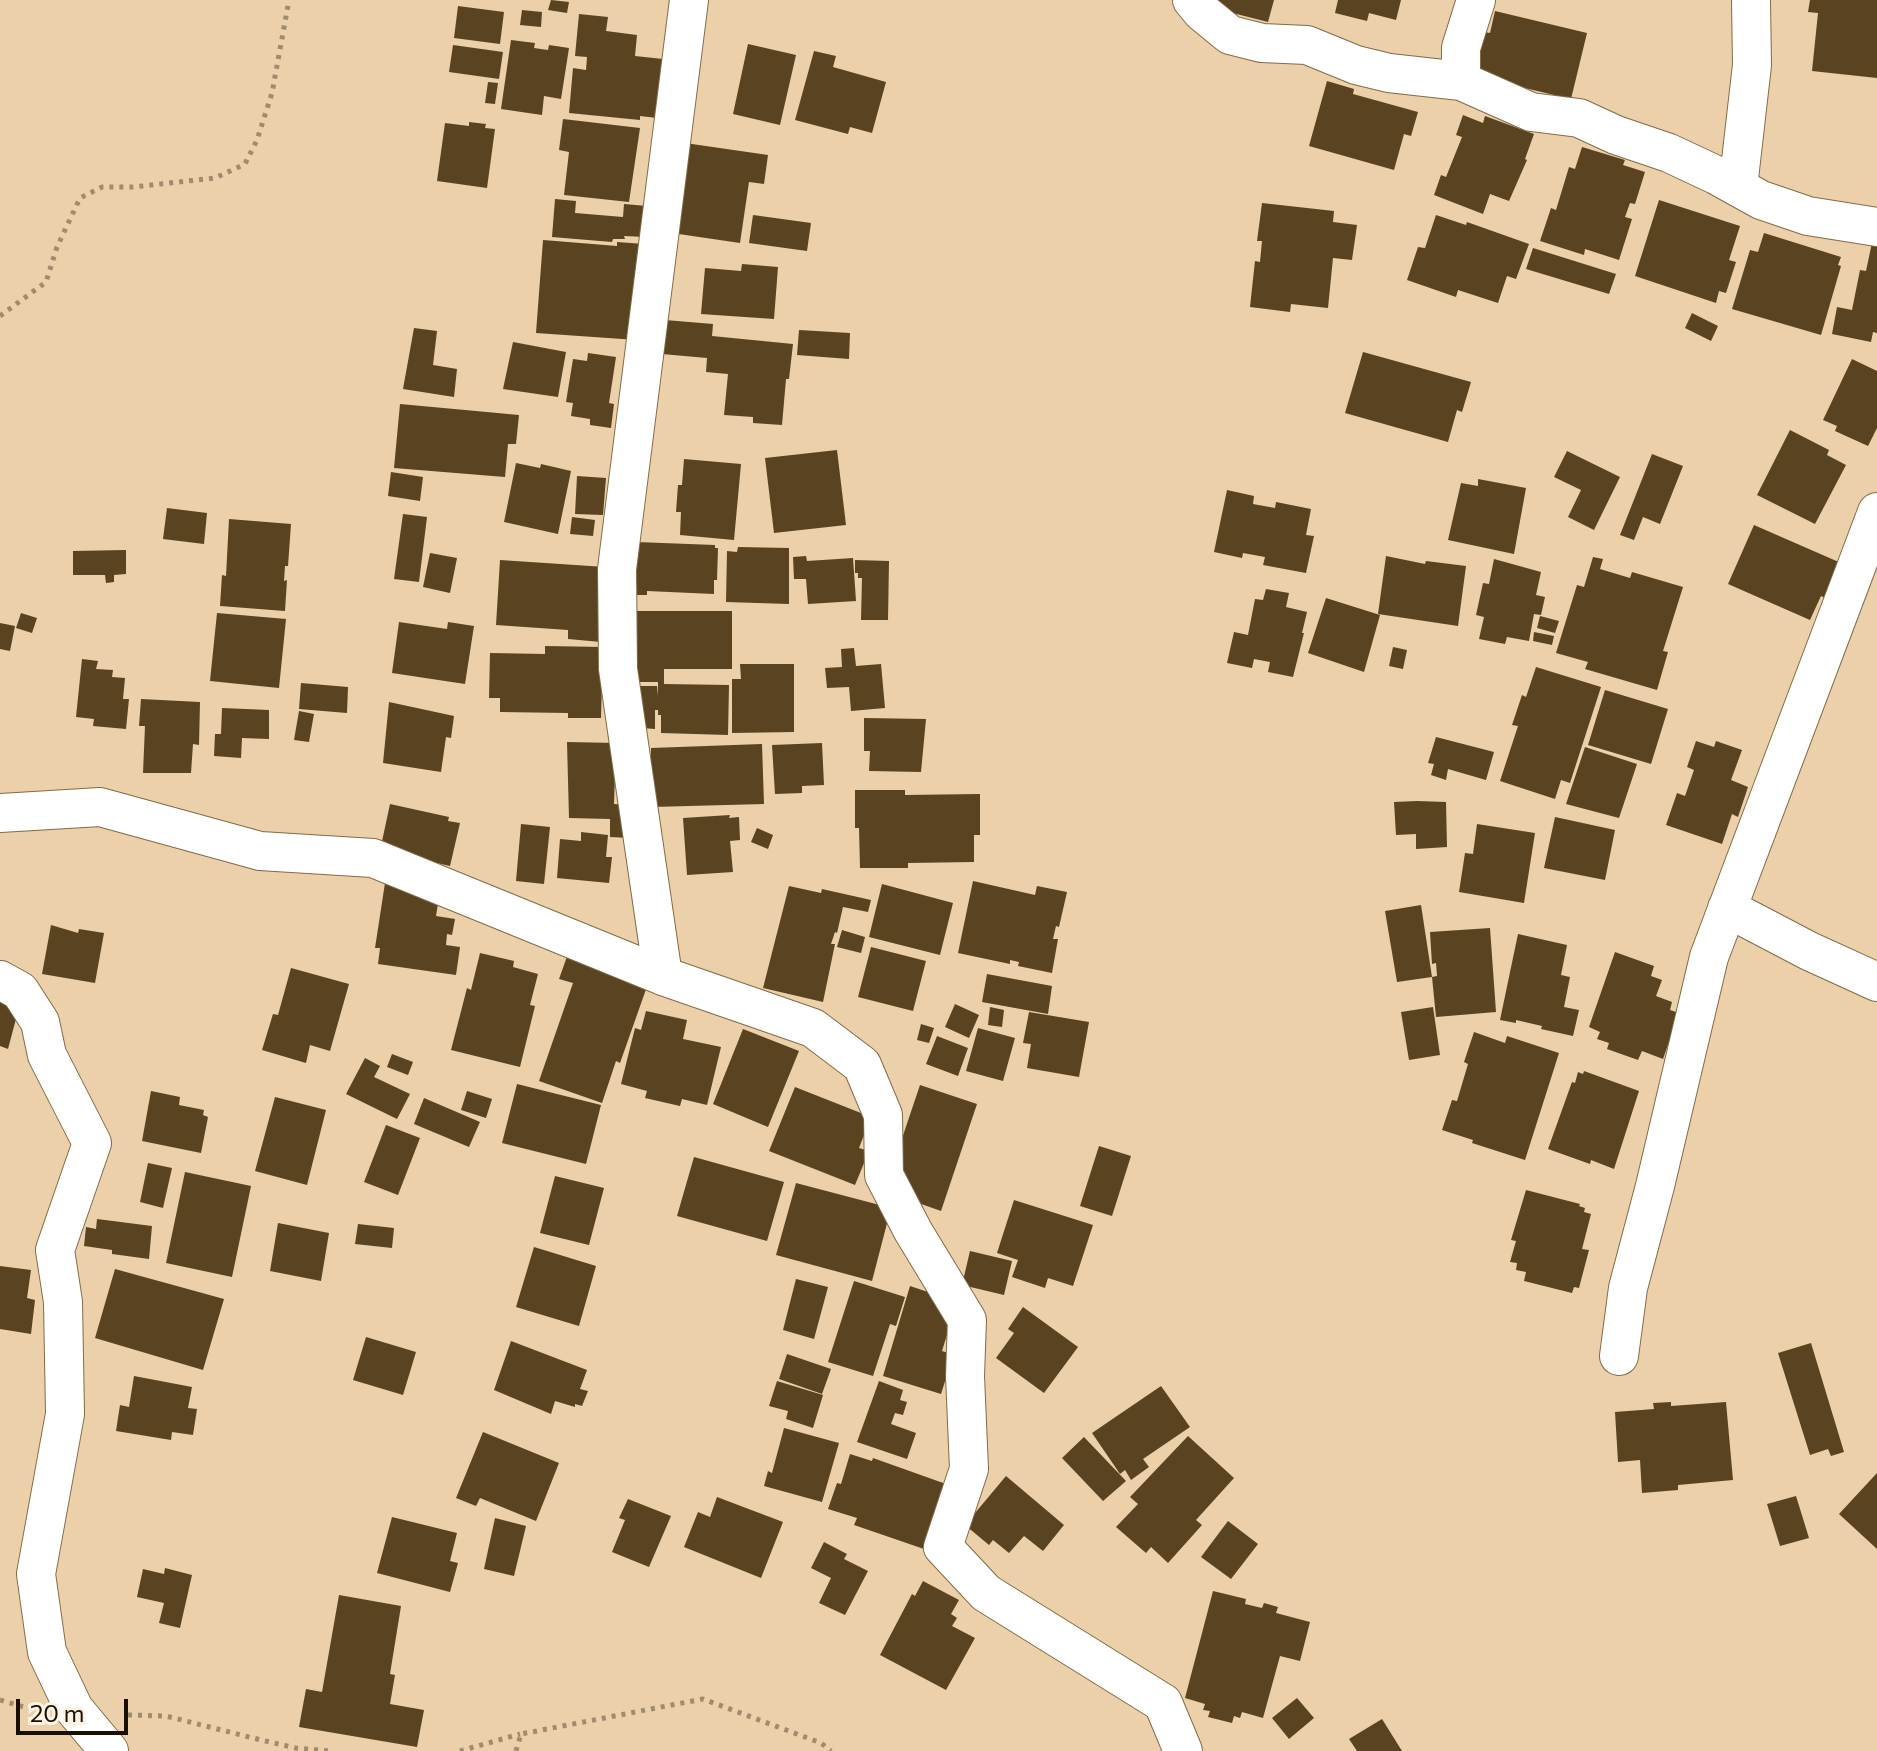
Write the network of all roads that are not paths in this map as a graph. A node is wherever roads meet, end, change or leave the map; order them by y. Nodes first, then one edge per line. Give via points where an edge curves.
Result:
1 (689, 0) edge
2 (1192, 0) edge
3 (1476, 0) edge
4 (1751, 0) edge
5 (1461, 81) junction
6 (1738, 187) junction
7 (1877, 227) edge
8 (1877, 512) edge
9 (0, 813) edge
10 (1727, 908) junction
11 (663, 976) junction
12 (0, 980) edge
13 (1877, 982) edge
14 (1619, 1356) dead end
15 (109, 1751) edge
16 (1183, 1751) edge

1 - 11 street via 617,569 618,669
2 - 5 street via 1230,35 1307,45 1389,73
3 - 5 street via 1461,48
4 - 6 street via 1752,65
5 - 6 street via 1531,112 1579,118
6 - 7 street via 1808,216
8 - 10 street
9 - 11 street via 100,807 260,851 373,858
10 - 13 street
10 - 14 street via 1709,957 1628,1288
11 - 16 street via 813,1028 862,1065 883,1115 884,1175 967,1320 969,1469 943,1547 986,1593 1163,1703
12 - 15 street via 20,991 40,1022 47,1055 92,1143 55,1250 63,1302 65,1414 36,1574 47,1652 74,1709

